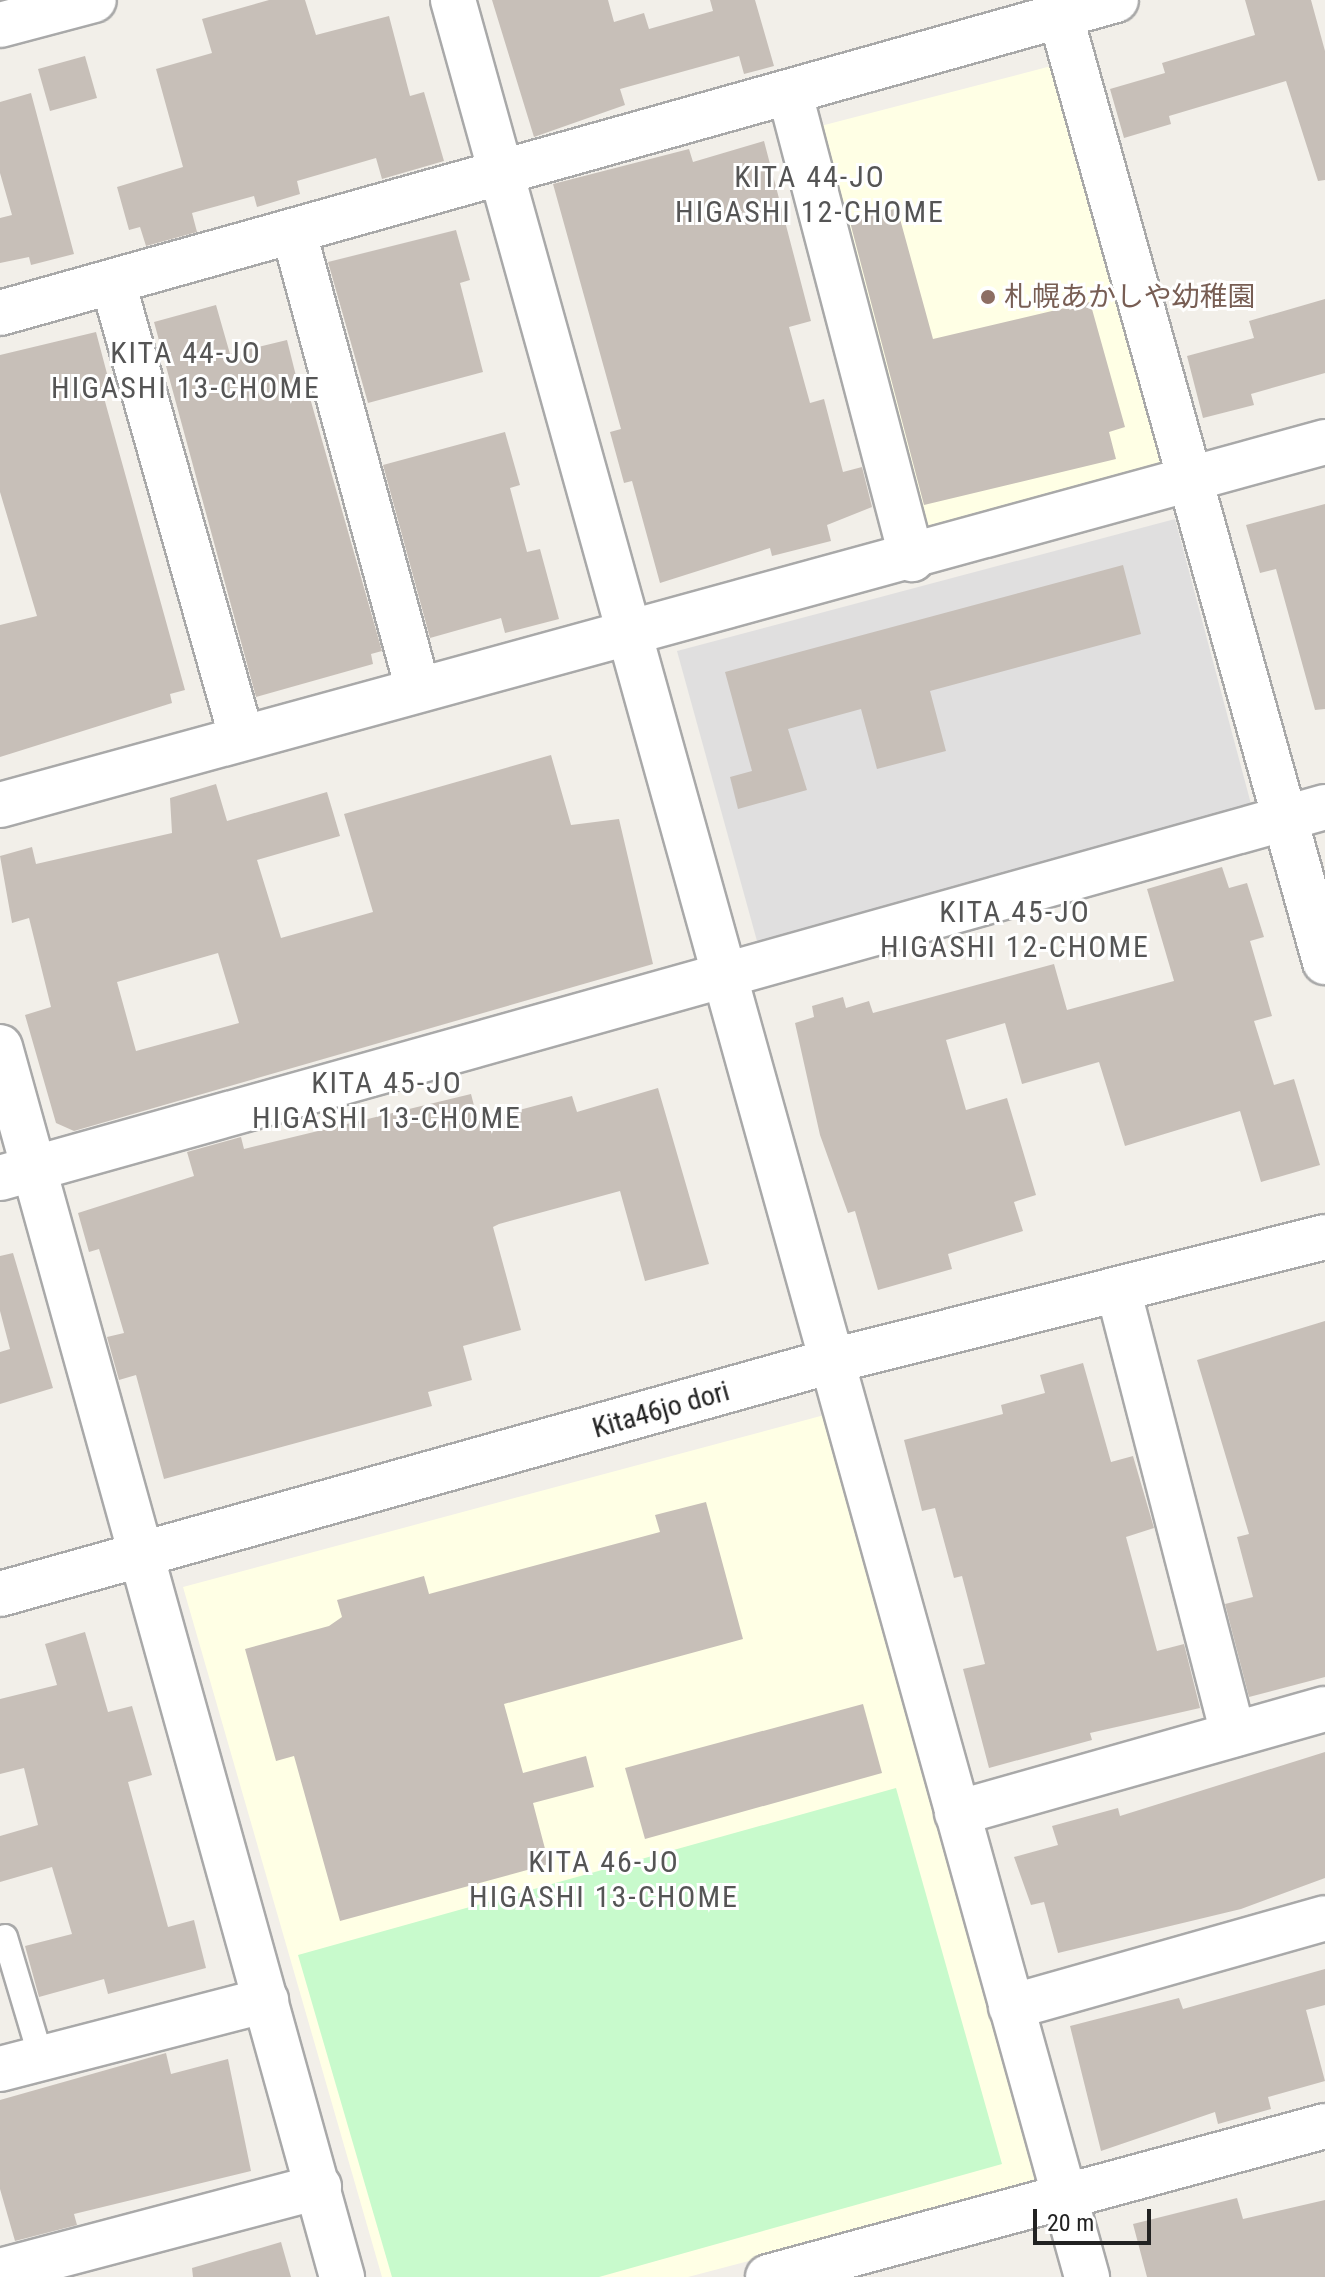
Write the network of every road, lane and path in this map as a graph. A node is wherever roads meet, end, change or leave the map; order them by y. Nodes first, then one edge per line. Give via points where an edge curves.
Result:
1 (94, 0) edge
2 (453, 0) edge
3 (1116, 0) edge
4 (1058, 8) edge
5 (0, 25) edge
6 (790, 94) junction
7 (502, 177) junction
8 (294, 233) junction
9 (113, 283) junction
10 (0, 313) edge
11 (1325, 442) edge
12 (1188, 482) junction
13 (912, 559) junction
14 (625, 630) junction
15 (417, 686) junction
16 (241, 736) junction
17 (0, 805) edge
18 (1325, 807) edge
19 (1284, 818) junction
20 (1325, 962) edge
21 (724, 975) junction
22 (0, 1047) edge
23 (7, 1093) edge
24 (18, 1173) edge
25 (1325, 1237) edge
26 (1119, 1293) junction
27 (828, 1362) junction
28 (143, 1556) junction
29 (0, 1594) edge
30 (1325, 1709) edge
31 (1233, 1735) junction
32 (957, 1813) junction
33 (1325, 1918) edge
34 (5, 1937) dead end
35 (266, 2000) junction
36 (1011, 2007) junction
37 (20, 2064) edge
38 (1325, 2126) edge
39 (319, 2187) junction
40 (1061, 2197) junction
41 (0, 2271) edge
42 (342, 2277) edge
43 (768, 2277) edge
44 (1087, 2277) edge

1 - 5 street
2 - 7 street
3 - 4 street
4 - 6 street
4 - 12 street
6 - 7 street
6 - 13 street
7 - 8 street
7 - 14 street
8 - 9 street
8 - 15 street
9 - 10 street
9 - 16 street
11 - 12 street
12 - 13 street
12 - 19 street
13 - 14 street
14 - 15 street
14 - 21 street
15 - 16 street
16 - 17 street
18 - 19 street
19 - 20 street
19 - 21 street
21 - 24 street
21 - 27 street
22 - 23 street
23 - 24 street
24 - 28 street
25 - 26 street, Kita46jo dori
26 - 27 street, Kita46jo dori
26 - 31 street
27 - 28 street, Kita46jo dori
27 - 32 street
28 - 29 street, Kita46jo dori
28 - 35 street
30 - 31 street
31 - 32 street
32 - 36 street
33 - 36 street
34 - 37 lane
35 - 37 street
35 - 39 street
36 - 40 street
38 - 40 street
39 - 41 street
39 - 42 street
40 - 43 street
40 - 44 street

